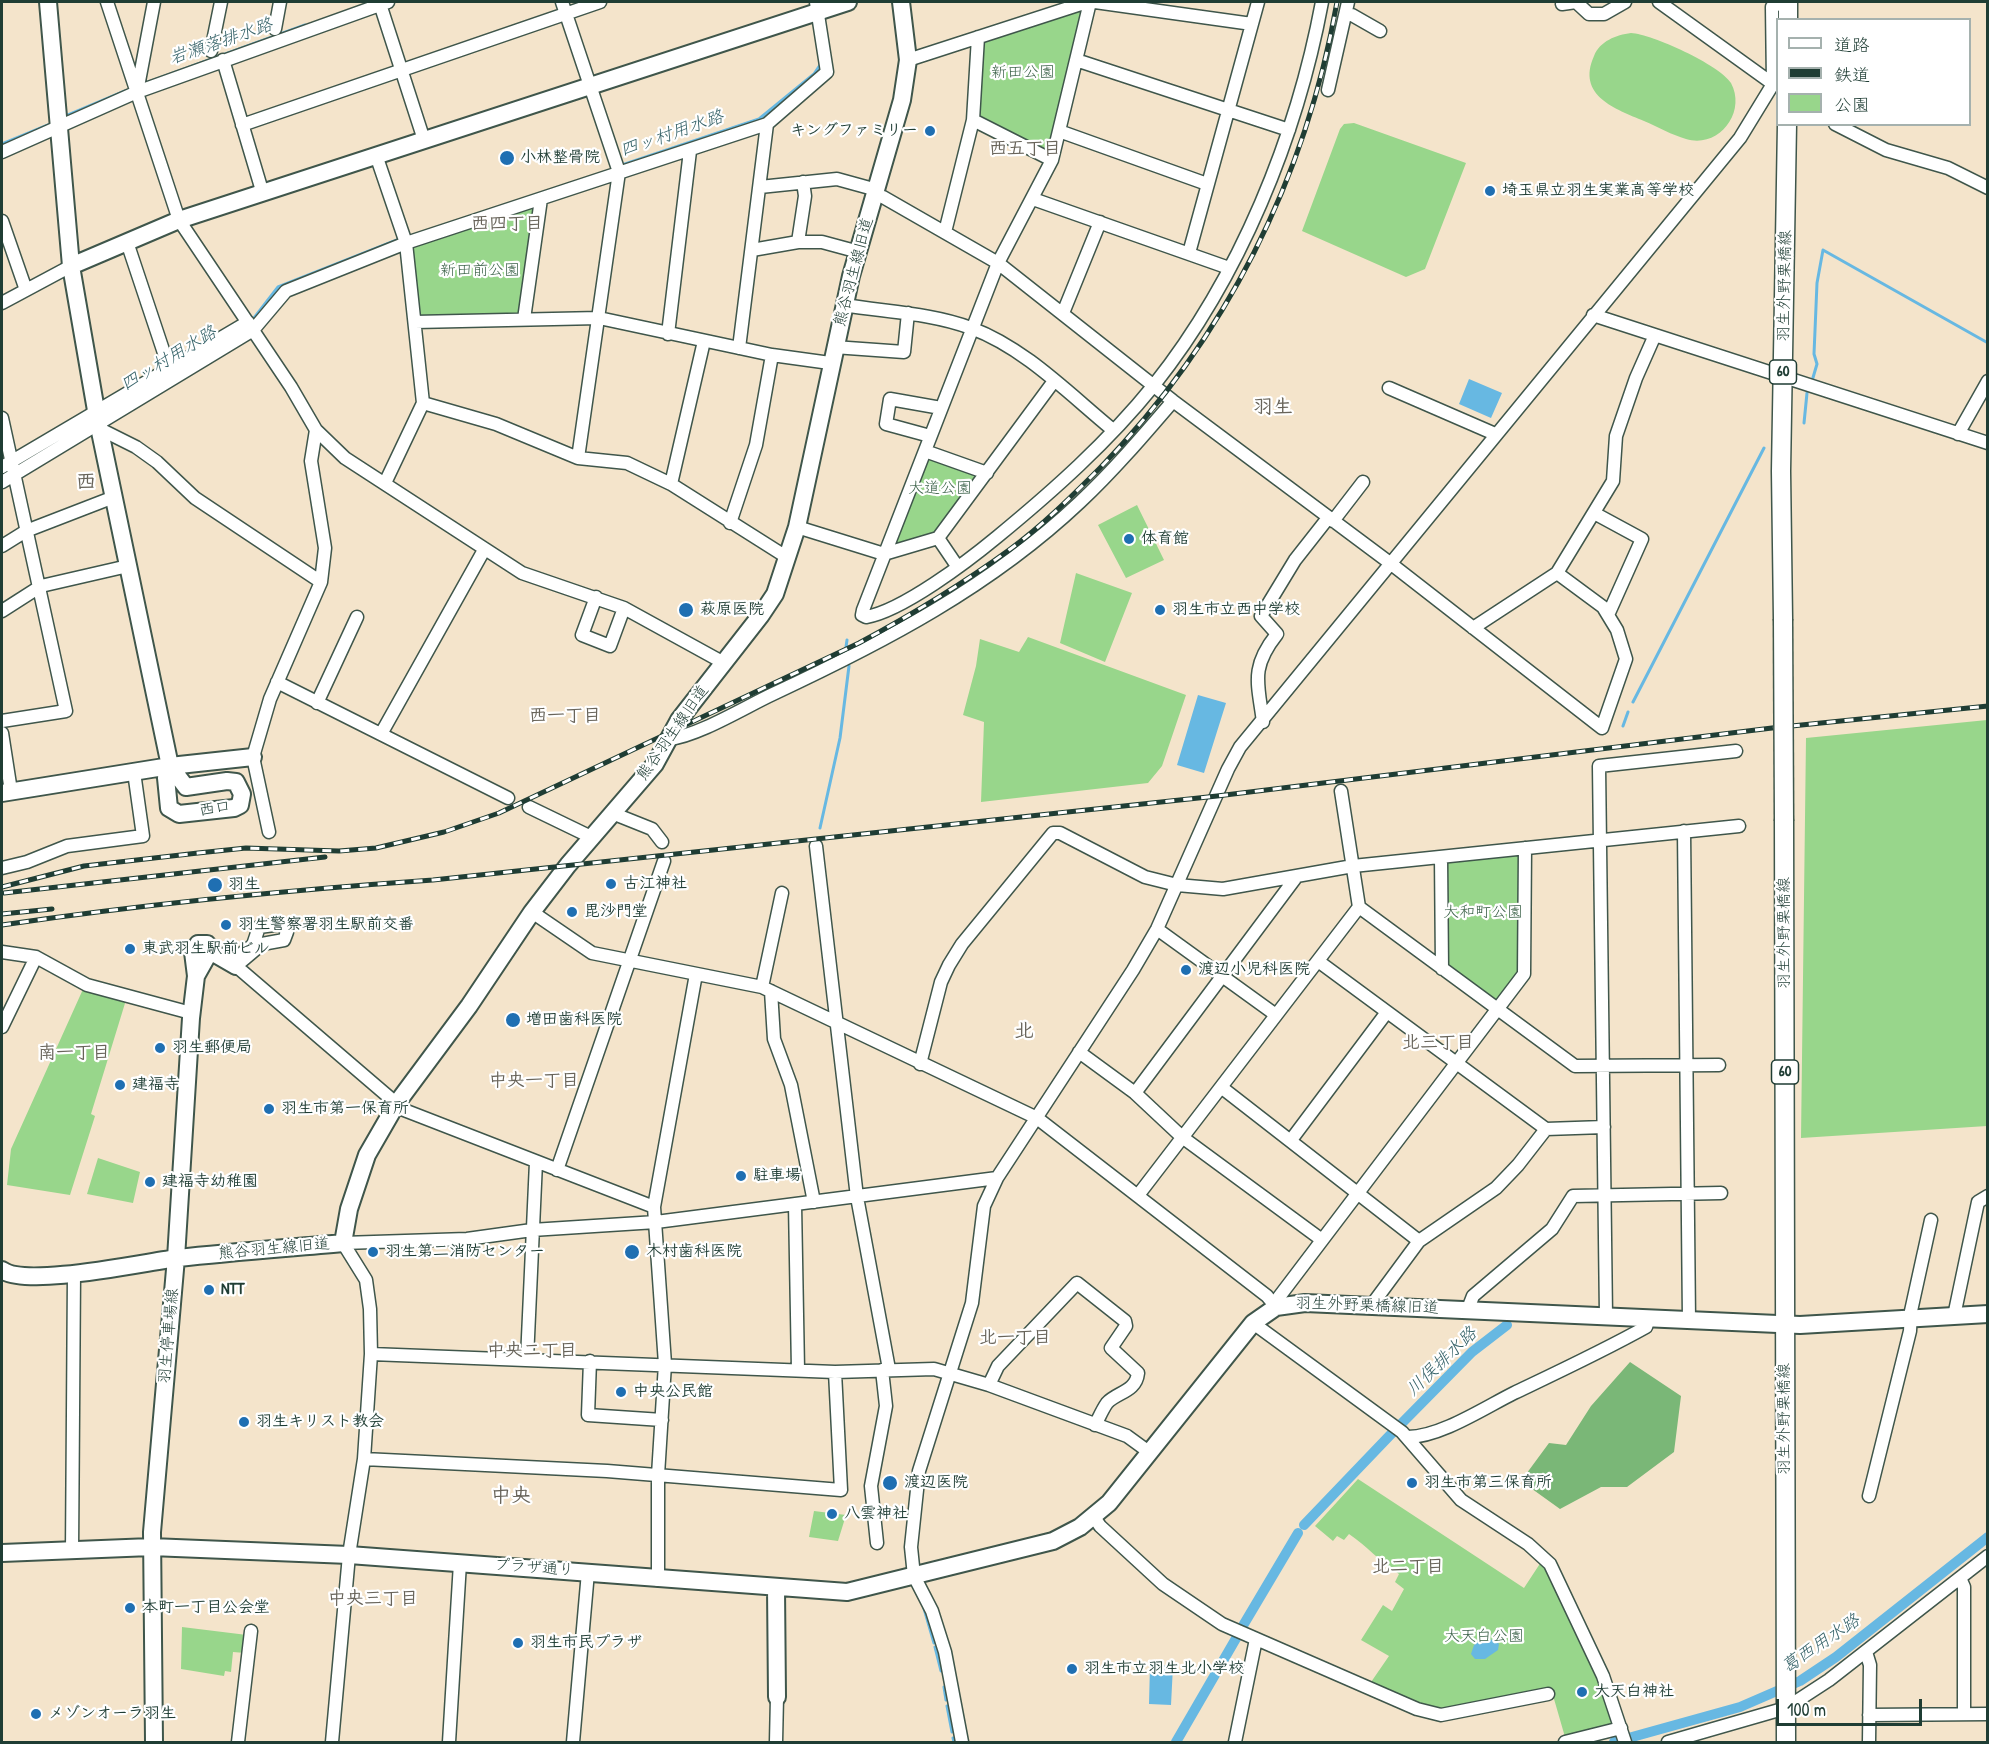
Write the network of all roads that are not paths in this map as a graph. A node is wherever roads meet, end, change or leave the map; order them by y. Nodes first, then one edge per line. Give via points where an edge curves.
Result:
1 (48, 2) edge
2 (106, 2) edge
3 (154, 2) edge
4 (221, 2) edge
5 (280, 2) edge
6 (600, 2) edge
7 (848, 2) edge
8 (901, 2) edge
9 (1088, 2) edge
10 (1095, 2) edge
11 (1258, 2) edge
12 (1322, 2) edge
13 (1348, 2) edge
14 (1576, 2) edge
15 (1625, 2) edge
16 (1659, 2) edge
17 (1783, 2) edge
18 (1788, 2) edge
19 (384, 3) edge
20 (1562, 4) dead end
21 (818, 6) edge
22 (564, 8) edge
23 (1346, 15) junction
24 (1788, 18) edge
25 (1252, 24) junction
26 (275, 29) dead end
27 (1380, 31) dead end
28 (978, 37) junction
29 (212, 51) dead end
30 (223, 60) junction
31 (908, 60) junction
32 (1076, 60) junction
33 (401, 70) junction
34 (1773, 84) junction
35 (590, 86) junction
36 (1328, 90) dead end
37 (137, 92) junction
38 (1228, 109) junction
39 (973, 120) junction
40 (767, 124) junction
41 (59, 125) junction
42 (242, 125) junction
43 (1787, 126) edge
44 (1839, 126) edge
45 (1289, 130) junction
46 (1059, 131) junction
47 (424, 140) junction
48 (690, 151) junction
49 (2, 152) edge
50 (376, 155) junction
51 (1052, 160) junction
52 (619, 172) junction
53 (803, 182) junction
54 (1207, 184) junction
55 (760, 187) junction
56 (1988, 188) edge
57 (877, 193) junction
58 (262, 194) junction
59 (541, 199) junction
60 (1033, 199) junction
61 (179, 220) junction
62 (2, 221) edge
63 (1100, 222) junction
64 (945, 232) junction
65 (127, 242) junction
66 (798, 242) junction
67 (406, 243) junction
68 (752, 250) junction
69 (859, 252) junction
70 (1189, 253) junction
71 (998, 263) junction
72 (71, 266) junction
73 (1228, 268) junction
74 (26, 290) junction
75 (2, 303) edge
76 (844, 305) junction
77 (908, 313) junction
78 (1063, 313) junction
79 (1593, 315) junction
80 (598, 318) junction
81 (524, 319) junction
82 (415, 322) junction
83 (251, 326) junction
84 (971, 328) junction
85 (668, 334) junction
86 (1655, 335) junction
87 (704, 341) junction
88 (739, 348) junction
89 (772, 355) junction
90 (832, 355) junction
91 (169, 368) junction
92 (1783, 377) junction
93 (1054, 381) junction
94 (1988, 381) edge
95 (1154, 385) junction
96 (1389, 388) dead end
97 (1173, 401) junction
98 (423, 403) junction
99 (941, 408) junction
100 (2, 418) edge
101 (98, 421) junction
102 (316, 430) junction
103 (1113, 430) junction
104 (1495, 434) junction
105 (1958, 434) junction
106 (930, 436) junction
107 (1988, 443) edge
108 (925, 451) junction
109 (578, 458) junction
110 (11, 468) edge
111 (987, 473) junction
112 (2, 482) edge
113 (1363, 482) dead end
114 (385, 483) junction
115 (671, 484) junction
116 (114, 497) junction
117 (1594, 513) junction
118 (1331, 520) junction
119 (730, 523) junction
120 (797, 527) junction
121 (26, 531) junction
122 (938, 538) junction
123 (2, 546) edge
124 (484, 550) junction
125 (884, 554) junction
126 (788, 558) junction
127 (1390, 563) junction
128 (957, 566) junction
129 (128, 567) junction
130 (1557, 573) junction
131 (321, 582) junction
132 (41, 586) junction
133 (596, 597) junction
134 (624, 608) junction
135 (2, 611) edge
136 (1608, 615) junction
137 (357, 617) dead end
138 (1473, 628) junction
139 (724, 663) junction
140 (277, 682) junction
141 (317, 703) junction
142 (2, 721) edge
143 (1263, 722) junction
144 (2, 733) edge
145 (381, 734) junction
146 (669, 739) junction
147 (1736, 751) dead end
148 (253, 757) junction
149 (170, 766) junction
150 (134, 772) junction
151 (1341, 791) dead end
152 (6, 792) edge
153 (508, 798) dead end
154 (530, 807) dead end
155 (612, 813) junction
156 (1739, 826) dead end
157 (1684, 831) junction
158 (269, 832) dead end
159 (591, 837) junction
160 (1600, 840) junction
161 (662, 842) dead end
162 (816, 846) dead end
163 (1525, 848) junction
164 (1441, 857) junction
165 (664, 861) dead end
166 (1353, 866) junction
167 (2, 868) edge
168 (1297, 876) junction
169 (1177, 885) junction
170 (782, 893) dead end
171 (1359, 907) junction
172 (532, 912) junction
173 (1156, 929) junction
174 (2, 952) edge
175 (36, 957) junction
176 (1318, 961) junction
177 (631, 963) junction
178 (233, 964) joint
179 (1442, 969) junction
180 (696, 974) junction
181 (1222, 976) junction
182 (767, 989) junction
183 (1499, 1009) junction
184 (1387, 1012) junction
185 (191, 1013) junction
186 (1276, 1015) junction
187 (836, 1023) junction
188 (2, 1027) edge
189 (1079, 1052) junction
190 (1456, 1063) junction
191 (920, 1064) junction
192 (1686, 1065) junction
193 (1719, 1065) dead end
194 (1603, 1067) junction
195 (1221, 1087) junction
196 (1135, 1093) junction
197 (397, 1103) junction
198 (1037, 1118) junction
199 (1604, 1127) junction
200 (1546, 1129) junction
201 (1182, 1137) junction
202 (1291, 1140) junction
203 (537, 1162) junction
204 (557, 1170) junction
205 (997, 1178) junction
206 (1358, 1193) junction
207 (1721, 1193) dead end
208 (1139, 1194) junction
209 (1687, 1194) junction
210 (1605, 1196) junction
211 (1988, 1196) edge
212 (856, 1197) junction
213 (814, 1202) junction
214 (795, 1204) junction
215 (654, 1208) junction
216 (1931, 1220) dead end
217 (656, 1222) junction
218 (532, 1230) junction
219 (1322, 1240) junction
220 (1419, 1241) junction
221 (343, 1243) junction
222 (176, 1258) junction
223 (2, 1270) edge
224 (74, 1273) junction
225 (1371, 1306) junction
226 (1276, 1307) junction
227 (1468, 1309) junction
228 (1988, 1314) edge
229 (1606, 1315) junction
230 (1954, 1316) junction
231 (1649, 1318) junction
232 (1689, 1319) junction
233 (1911, 1319) junction
234 (1252, 1323) junction
235 (1785, 1324) junction
236 (371, 1354) junction
237 (527, 1359) junction
238 (590, 1361) junction
239 (665, 1364) junction
240 (798, 1370) junction
241 (885, 1370) junction
242 (835, 1372) junction
243 (951, 1373) junction
244 (989, 1385) junction
245 (662, 1420) junction
246 (1095, 1425) junction
247 (1402, 1432) junction
248 (1149, 1452) junction
249 (364, 1459) junction
250 (658, 1475) junction
251 (1869, 1496) dead end
252 (1094, 1517) junction
253 (877, 1543) dead end
254 (151, 1547) junction
255 (72, 1552) junction
256 (2, 1553) edge
257 (349, 1555) junction
258 (1988, 1556) edge
259 (460, 1563) junction
260 (588, 1572) junction
261 (914, 1576) junction
262 (1960, 1578) junction
263 (658, 1580) junction
264 (776, 1588) junction
265 (251, 1631) dead end
266 (1256, 1639) junction
267 (1866, 1652) junction
268 (1548, 1694) dead end
269 (777, 1697) joint
270 (1786, 1705) junction
271 (1964, 1714) junction
272 (1988, 1714) edge
273 (1869, 1715) junction
274 (1623, 1734) edge
275 (1565, 1742) edge
276 (154, 1743) edge
277 (238, 1743) edge
278 (332, 1743) edge
279 (448, 1743) edge
280 (573, 1743) edge
281 (776, 1743) edge
282 (962, 1743) edge
283 (1235, 1743) edge
284 (1668, 1743) edge
285 (1786, 1743) edge
286 (1869, 1743) edge

1 - 41 street
2 - 37 street
3 - 37 street
4 - 29 street
5 - 26 street
6 - 22 street
7 - 21 street
8 - 31 street, 熊谷羽生線旧道
9 - 28 street
9 - 32 street
10 - 25 street
11 - 25 street
12 - 45 street
13 - 23 street
14 - 15 street via 1589,14 1604,14
14 - 20 street
16 - 34 street
17 - 34 street via 1772,7
18 - 24 main road
19 - 30 street
19 - 33 street
21 - 35 street
21 - 40 street via 827,72
22 - 33 street
22 - 35 street
23 - 27 street
23 - 36 street
25 - 38 street
28 - 31 street
28 - 39 street
30 - 37 street
30 - 42 street
31 - 57 street, 熊谷羽生線旧道 via 902,100
32 - 38 street
32 - 46 street
33 - 42 street
33 - 47 street
34 - 79 street via 1740,138
35 - 47 street
35 - 52 street
37 - 41 street
37 - 61 street
38 - 45 street
38 - 54 street
39 - 51 street
39 - 64 street
40 - 48 street
40 - 55 street
41 - 49 street
41 - 72 street
42 - 58 street
43 - 92 main road, 羽生外野栗橋線 / 60
44 - 56 street via 1886,150 1948,168
45 - 73 street via 1263,199
46 - 51 street
46 - 54 street
47 - 50 street
48 - 52 street
48 - 85 street
50 - 58 street
50 - 67 street
51 - 60 street
52 - 59 street
52 - 80 street
53 - 55 street
53 - 57 street via 837,179
53 - 66 street via 806,196
54 - 70 street
55 - 68 street
57 - 64 street
57 - 69 street, 熊谷羽生線旧道
58 - 61 street
59 - 67 street
59 - 81 street
60 - 63 street
60 - 71 street
61 - 65 street
61 - 83 street
62 - 74 street
63 - 70 street
63 - 78 street
64 - 71 street
65 - 72 street
65 - 91 street
66 - 68 street
66 - 69 street via 822,242
67 - 82 street
67 - 83 street via 286,291
68 - 88 street
69 - 76 street, 熊谷羽生線旧道
70 - 73 street
71 - 78 street
71 - 84 street
72 - 74 street
72 - 101 street
73 - 95 street
74 - 75 street
76 - 77 street
76 - 90 street, 熊谷羽生線旧道
77 - 84 street
77 - 90 street via 903,352
78 - 95 street
79 - 86 street
79 - 104 street
80 - 81 street
80 - 85 street
80 - 109 street
81 - 82 street
82 - 98 street
83 - 91 street
83 - 101 street
83 - 102 street
84 - 93 street via 1016,351
84 - 99 street
85 - 87 street
86 - 92 street
86 - 117 street via 1616,436 1613,481
87 - 88 street
87 - 115 street
88 - 89 street
89 - 90 street
89 - 119 street via 756,445
90 - 120 street, 熊谷羽生線旧道
91 - 101 street
92 - 105 street
92 - 235 main road, 羽生外野栗橋線 / 60, bridge
93 - 103 street
93 - 111 street
94 - 105 street
95 - 97 street
95 - 103 street
96 - 104 street
97 - 118 street
97 - 146 street via 1081,501 972,588 855,656
98 - 109 street via 496,424
98 - 114 street
99 - 106 street
99 - 106 street via 891,399 886,424
100 - 110 street
101 - 110 street
101 - 116 street
101 - 131 street via 158,462 195,498
102 - 114 street via 345,458
102 - 131 street via 311,461 325,548
103 - 128 street via 1061,482
104 - 127 street
105 - 107 street
106 - 108 street
108 - 111 street
108 - 125 street
109 - 115 street via 627,463
110 - 112 street
110 - 121 street
111 - 122 street
113 - 118 street
114 - 124 street
115 - 119 street
116 - 121 street
116 - 129 street
117 - 130 street
117 - 136 street via 1642,539
118 - 127 street
118 - 143 street via 1295,560 1261,616 1277,634 1264,651 1257,670
119 - 126 street
120 - 125 street
120 - 126 street, 熊谷羽生線旧道
121 - 123 street
121 - 132 street
122 - 125 street
122 - 128 street
124 - 133 street via 522,573
124 - 145 street
125 - 128 street via 863,610 866,617 913,596
126 - 139 street, 熊谷羽生線旧道 via 775,594
127 - 138 street
127 - 143 street
129 - 132 street
129 - 149 street
130 - 136 street
130 - 138 street
131 - 140 street
132 - 135 street
132 - 142 street via 66,711
133 - 134 street
133 - 134 street via 582,635 610,646
134 - 139 street
136 - 138 street via 1626,659 1602,728
137 - 141 street
139 - 146 street, 熊谷羽生線旧道 via 684,712
140 - 141 street
140 - 148 street
141 - 145 street
143 - 169 street via 1240,747 1228,769
144 - 152 street
145 - 153 street
146 - 155 street, 熊谷羽生線旧道 via 655,764
147 - 160 street via 1599,765
148 - 149 street
148 - 158 street
149 - 149 street, 西口 via 183,785 189,787 237,782 242,794 240,805 174,813 168,801 166,778
149 - 150 street
150 - 152 street
150 - 167 street via 143,836 67,846
151 - 166 street
154 - 159 street
155 - 159 street, 熊谷羽生線旧道
155 - 161 street via 652,829
156 - 157 street
157 - 160 street
157 - 192 street
159 - 172 street, 熊谷羽生線旧道
160 - 163 street
160 - 194 street
162 - 187 street
163 - 164 street
163 - 183 street via 1526,970
164 - 166 street
164 - 179 street
165 - 177 street
166 - 168 street
166 - 171 street
168 - 169 street via 1223,889
168 - 181 street
169 - 173 street
169 - 191 street via 1145,877 1060,833 1053,833 949,965
170 - 182 street
171 - 176 street
171 - 179 street
172 - 177 street via 592,953
172 - 197 street, 熊谷羽生線旧道
173 - 181 street
173 - 189 street
174 - 175 street
175 - 185 street via 87,985
175 - 188 street
176 - 184 street
176 - 186 street
177 - 180 street
177 - 204 street
178 - 185 street, 羽生停車場線 via 204,944 194,948 196,976
178 - 197 street
179 - 183 street
180 - 182 street
180 - 215 street
181 - 186 street
181 - 196 street
182 - 187 street
182 - 213 street via 774,1039 791,1085
183 - 190 street
183 - 194 street via 1575,1066
184 - 190 street
184 - 202 street
185 - 222 street, 羽生停車場線
186 - 195 street
187 - 191 street
187 - 212 street
189 - 196 street
189 - 198 street
190 - 200 street
190 - 206 street
191 - 198 street
192 - 193 street
192 - 194 street
192 - 209 street
194 - 199 street
195 - 201 street
195 - 202 street
196 - 201 street
197 - 203 street via 404,1110
197 - 221 street, 熊谷羽生線旧道 via 367,1155 349,1209
198 - 205 street
198 - 208 street
199 - 200 street
199 - 210 street
200 - 220 street via 1496,1188
201 - 208 street
201 - 219 street
202 - 206 street
203 - 204 street
203 - 218 street
204 - 215 street
205 - 212 street
205 - 243 street via 984,1206 972,1303
206 - 219 street
206 - 220 street
207 - 209 street
208 - 226 street
209 - 210 street
209 - 232 street
210 - 227 street via 1573,1196 1552,1228 1473,1296
210 - 229 street
211 - 230 street via 1978,1202
212 - 213 street
212 - 241 street
213 - 214 street
214 - 217 street
214 - 240 street
215 - 217 street
216 - 233 street
217 - 218 street
217 - 239 street
218 - 221 street via 467,1239
218 - 237 street
219 - 226 street via 1279,1297
220 - 225 street
221 - 222 street, 熊谷羽生線旧道
221 - 236 street via 366,1280
222 - 224 street
222 - 254 street, 羽生停車場線
223 - 224 street via 23,1276
224 - 255 street
225 - 226 street, 羽生外野栗橋線旧道 via 1305,1303
225 - 227 street, 羽生外野栗橋線旧道
226 - 234 street, 羽生外野栗橋線旧道
227 - 229 street, 羽生外野栗橋線旧道
228 - 230 street, 羽生外野栗橋線旧道
229 - 231 street, 羽生外野栗橋線旧道
230 - 233 street, 羽生外野栗橋線旧道
231 - 232 street, 羽生外野栗橋線旧道
231 - 247 street via 1646,1327 1611,1346 1451,1424 1422,1436
232 - 235 street, 羽生外野栗橋線旧道
233 - 235 street, 羽生外野栗橋線旧道
233 - 251 street
234 - 247 street
234 - 248 street, 羽生外野栗橋線旧道
235 - 270 main road, 羽生外野栗橋線 / 60
236 - 237 street
236 - 249 street
237 - 238 street
238 - 239 street
238 - 245 street via 588,1415
239 - 240 street
239 - 245 street
240 - 242 street
241 - 242 street
241 - 243 street via 934,1369
241 - 253 street via 886,1406 871,1486
242 - 250 street via 841,1490
243 - 244 street
243 - 261 street via 919,1471 911,1547
244 - 246 street
244 - 246 street via 998,1366 1077,1283 1125,1321 1126,1326 1111,1348 1138,1373 1127,1391 1109,1401
245 - 250 street
246 - 248 street via 1127,1436
247 - 274 street via 1461,1500 1528,1544 1556,1572 1603,1676
248 - 252 street, 羽生外野栗橋線旧道
249 - 250 street
249 - 257 street
250 - 263 street
252 - 261 street, 羽生外野栗橋線旧道 via 1053,1540
252 - 266 street via 1163,1584 1222,1624
254 - 255 street
254 - 257 street, プラザ通り
254 - 276 street, 羽生停車場線
255 - 256 street
257 - 259 street, プラザ通り
257 - 278 street
258 - 262 street
259 - 260 street, プラザ通り
259 - 279 street
260 - 263 street, プラザ通り
260 - 280 street
261 - 264 street, プラザ通り via 847,1592
261 - 282 street via 938,1625
262 - 267 street
262 - 271 street via 1964,1587
263 - 264 street, プラザ通り
264 - 269 street
265 - 277 street
266 - 268 street via 1433,1715
266 - 283 street
267 - 270 street
267 - 273 street via 1870,1665
269 - 281 street
270 - 284 street
270 - 285 main road, 羽生外野栗橋線 / 60
271 - 272 street
271 - 273 street
273 - 286 street
274 - 275 street

